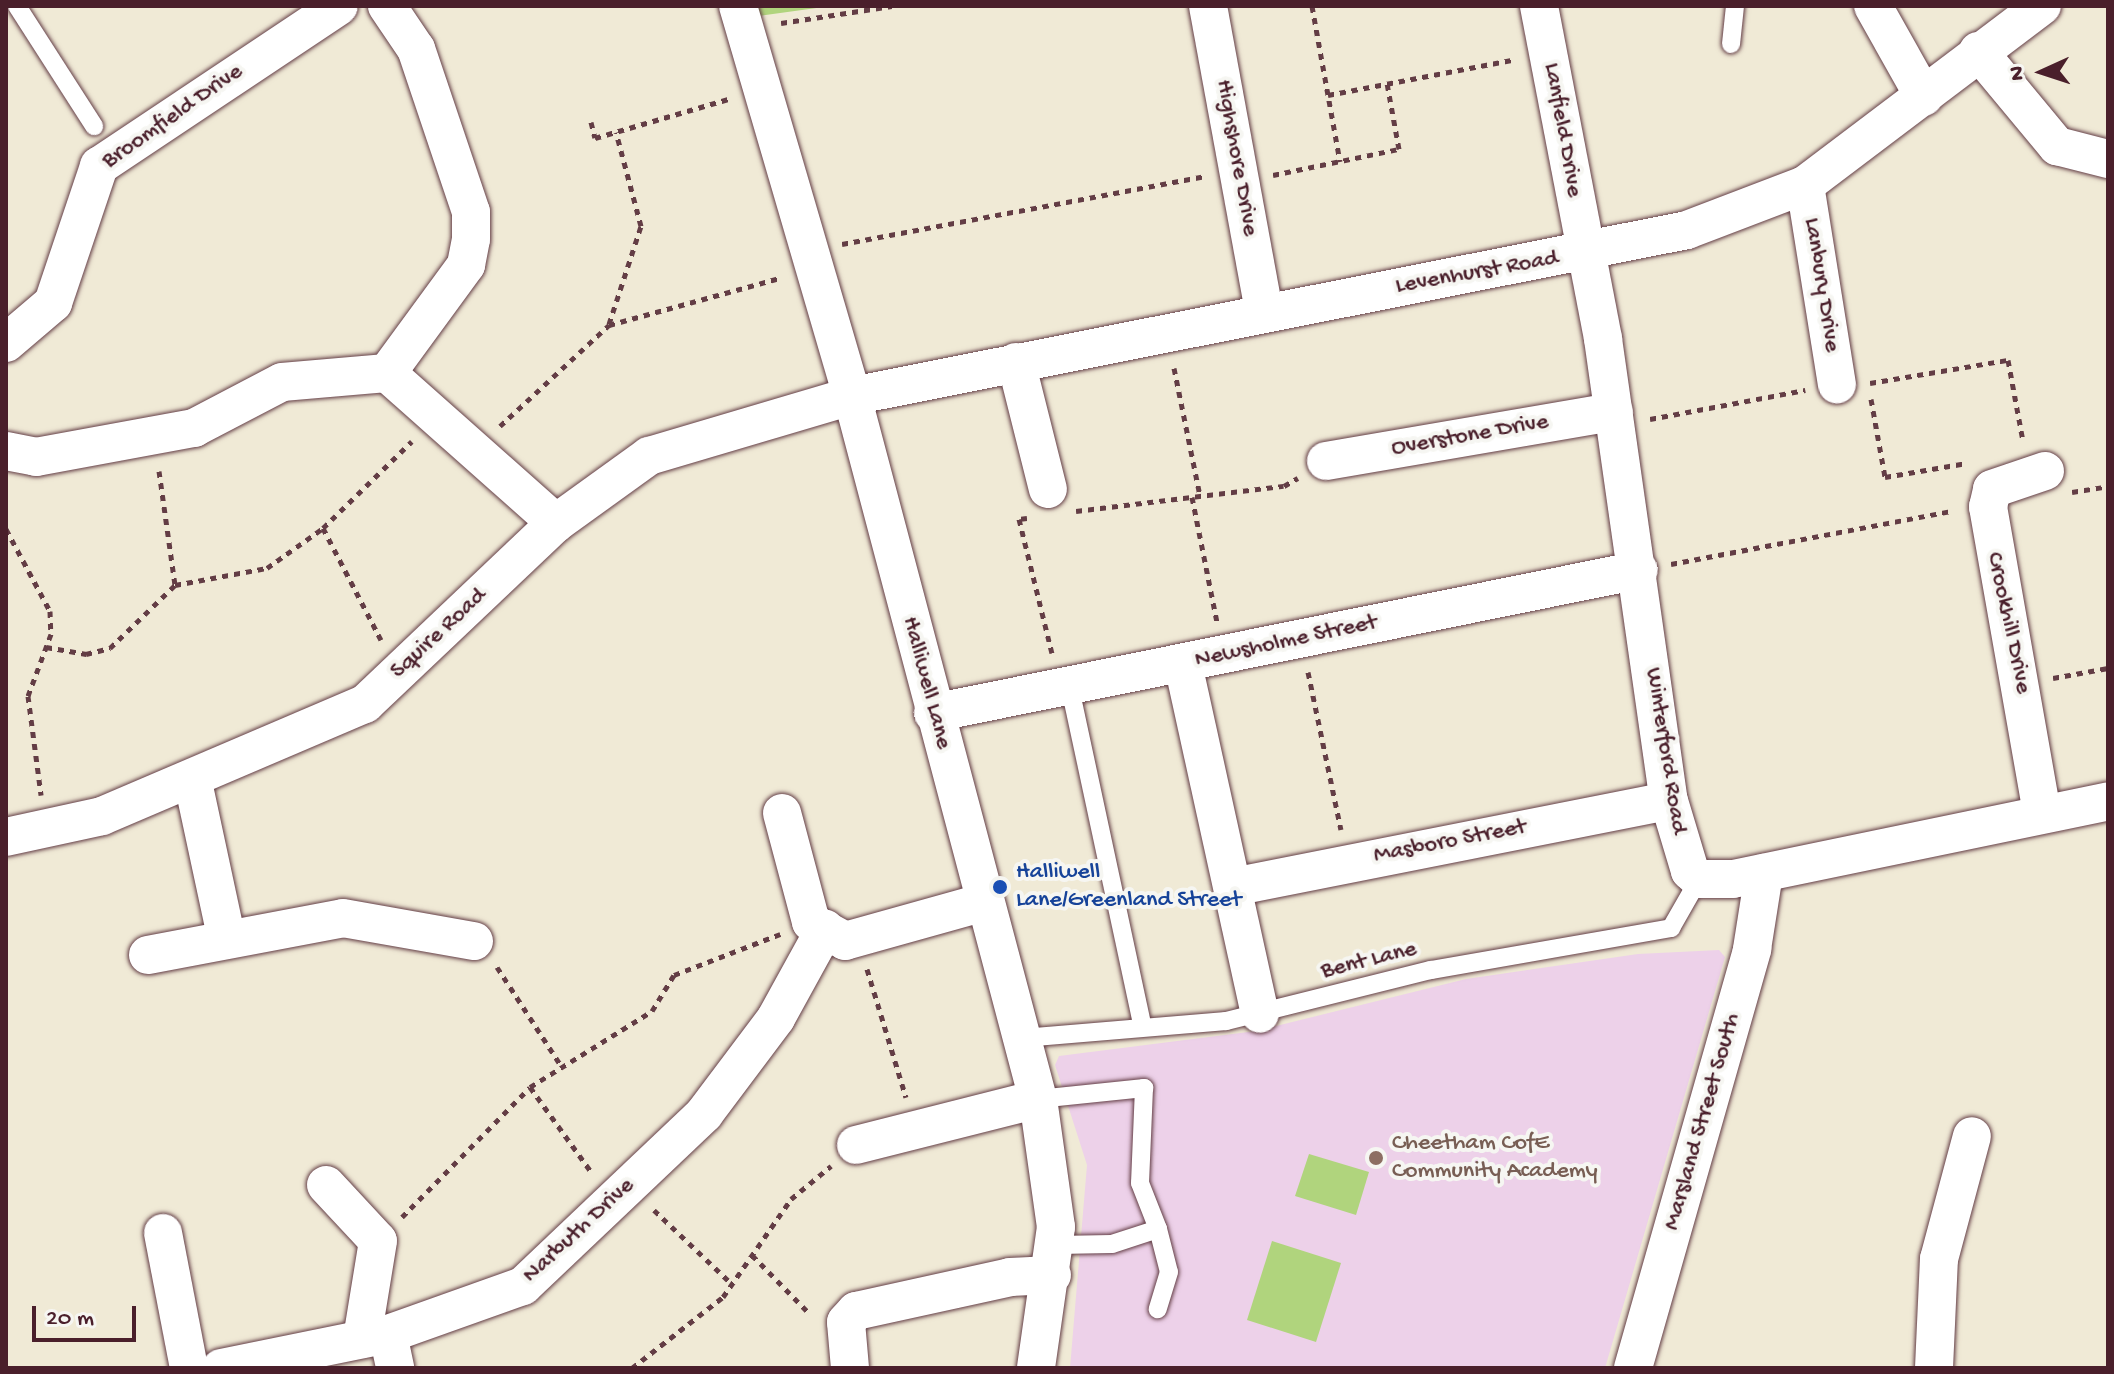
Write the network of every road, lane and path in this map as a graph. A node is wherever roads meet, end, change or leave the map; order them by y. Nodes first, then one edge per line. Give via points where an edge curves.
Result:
1 (17, 6) edge
2 (339, 6) edge
3 (387, 6) edge
4 (892, 6) edge
5 (1208, 6) edge
6 (1312, 6) edge
7 (1539, 6) edge
8 (1735, 6) edge
9 (1873, 6) edge
10 (2042, 6) edge
11 (741, 17) edge
12 (1731, 44) dead end
13 (1978, 51) junction
14 (1548, 54) junction
15 (1387, 83) junction
16 (762, 89) junction
17 (1328, 95) junction
18 (1924, 97) junction
19 (591, 122) dead end
20 (94, 126) dead end
21 (616, 132) junction
22 (2108, 159) edge
23 (1340, 161) junction
24 (1239, 175) junction
25 (1805, 185) junction
26 (1584, 254) junction
27 (812, 259) junction
28 (1264, 310) junction
29 (609, 325) junction
30 (1167, 331) junction
31 (6, 343) edge
32 (1016, 362) junction
33 (387, 373) junction
34 (1852, 384) joint
35 (852, 396) junction
36 (1614, 412) junction
37 (436, 418) junction
38 (154, 436) junction
39 (6, 451) edge
40 (471, 454) junction
41 (1326, 461) joint
42 (2045, 471) dead end
43 (1200, 496) junction
44 (1192, 497) junction
45 (1990, 498) junction
46 (1052, 501) junction
47 (556, 523) junction
48 (323, 528) junction
49 (6, 529) edge
50 (1639, 570) junction
51 (175, 585) junction
52 (1301, 639) junction
53 (46, 647) junction
54 (1224, 655) junction
55 (1183, 664) junction
56 (2108, 668) edge
57 (398, 673) junction
58 (2021, 684) junction
59 (1065, 689) junction
60 (933, 713) junction
61 (193, 782) junction
62 (1669, 801) junction
63 (2108, 801) edge
64 (782, 813) dead end
65 (2042, 813) junction
66 (46, 830) junction
67 (6, 837) edge
68 (1348, 861) junction
69 (1764, 873) junction
70 (1699, 879) junction
71 (1233, 887) junction
72 (985, 902) junction
73 (831, 930) junction
74 (226, 936) junction
75 (474, 941) joint
76 (148, 955) dead end
77 (1260, 1014) junction
78 (1142, 1023) junction
79 (1023, 1038) junction
80 (562, 1067) junction
81 (530, 1087) junction
82 (1038, 1099) junction
83 (916, 1130) junction
84 (1972, 1136) dead end
85 (856, 1145) joint
86 (326, 1185) dead end
87 (625, 1189) junction
88 (1158, 1229) junction
89 (163, 1233) dead end
90 (378, 1241) junction
91 (752, 1255) junction
92 (1054, 1260) junction
93 (732, 1284) junction
94 (1158, 1309) dead end
95 (846, 1322) junction
96 (382, 1347) edge
97 (189, 1368) edge
98 (221, 1368) edge
99 (632, 1368) edge
100 (850, 1368) edge
101 (1036, 1368) edge
102 (1633, 1368) edge
103 (1934, 1368) edge

1 - 20 lane
2 - 31 street, Broomfield Drive via 99,166 53,303
3 - 33 street via 416,49 471,212 466,265
4 - 11 path
5 - 24 street, Highshore Drive
6 - 17 path
7 - 14 street, Lanfield Drive
8 - 12 lane
9 - 18 street
10 - 13 street, Levenhurst Road
11 - 16 street, Halliwell Lane
13 - 18 street, Levenhurst Road
13 - 22 street via 2057,146
14 - 15 path
14 - 26 street, Lanfield Drive
15 - 17 path
15 - 23 path via 1399,149
16 - 21 path
16 - 27 street, Halliwell Lane
17 - 23 path
18 - 25 street, Levenhurst Road
19 - 21 path via 595,138
21 - 29 path via 641,226
23 - 24 path
24 - 27 path
24 - 28 street, Highshore Drive
25 - 26 street, Levenhurst Road via 1687,230
25 - 34 street, Lanbury Drive
26 - 28 street, Levenhurst Road
26 - 36 street, Winterford Road
27 - 29 path
27 - 35 street, Halliwell Lane
28 - 30 street, Levenhurst Road
29 - 40 path
30 - 32 street, Levenhurst Road
30 - 43 path
32 - 35 street, Levenhurst Road
32 - 46 street
33 - 37 street
33 - 38 street via 282,382 231,414
34 - 45 path via 1885,477 1970,462
35 - 47 street, Squire Road via 649,456
35 - 60 street, Halliwell Lane
36 - 41 street, Overstone Drive
36 - 50 street, Winterford Road
37 - 40 street
37 - 48 path
38 - 39 street via 36,457
38 - 51 path
40 - 47 street
41 - 43 path via 1284,486
42 - 45 street
43 - 44 path
44 - 46 path
44 - 54 path
45 - 50 path
45 - 58 street, Crookhill Drive
46 - 59 path via 1019,519
47 - 57 street, Squire Road
48 - 51 path via 267,568
48 - 57 path
49 - 53 path via 50,611
50 - 52 street, Newsholme Street
50 - 62 street, Winterford Road
51 - 53 path via 110,648 86,654
52 - 54 street, Newsholme Street
52 - 68 path
53 - 66 path via 28,696
54 - 55 street, Newsholme Street
55 - 59 street, Newsholme Street
55 - 71 street
56 - 58 path
57 - 61 street, Squire Road via 365,704
58 - 65 street, Crookhill Drive
59 - 60 street, Newsholme Street
59 - 78 lane
60 - 72 street, Halliwell Lane
61 - 66 street, Squire Road
61 - 74 street
62 - 68 street, Masboro Street
62 - 70 street, Winterford Road via 1683,858
63 - 65 street
64 - 73 street
65 - 69 street
66 - 67 street, Squire Road
68 - 71 street, Masboro Street
69 - 70 street
69 - 102 street, Marsland Street South via 1752,949
70 - 77 lane, Bent Lane via 1671,928 1431,970
71 - 77 street
72 - 73 street
72 - 79 street, Halliwell Lane
73 - 80 path via 674,975 652,1011
73 - 83 path
73 - 87 street, Narbuth Drive via 776,1018 704,1114
74 - 75 street via 343,918
74 - 76 street
75 - 80 path
77 - 78 lane, Bent Lane
78 - 79 lane, Bent Lane
79 - 82 street, Halliwell Lane
80 - 81 path
81 - 87 path via 584,1168
81 - 90 path
82 - 83 street
82 - 88 lane via 1144,1088 1140,1183
82 - 92 street, Halliwell Lane
83 - 85 street
84 - 103 street via 1939,1259
85 - 91 path via 791,1199
86 - 90 street
87 - 93 path
87 - 96 street, Narbuth Drive via 523,1286
88 - 92 lane
88 - 94 lane via 1169,1272
89 - 97 street
90 - 96 street
91 - 93 path
91 - 95 path via 810,1314
92 - 95 street via 872,1304
92 - 101 street, Halliwell Lane
93 - 99 path
95 - 100 street
96 - 98 street, Narbuth Drive

